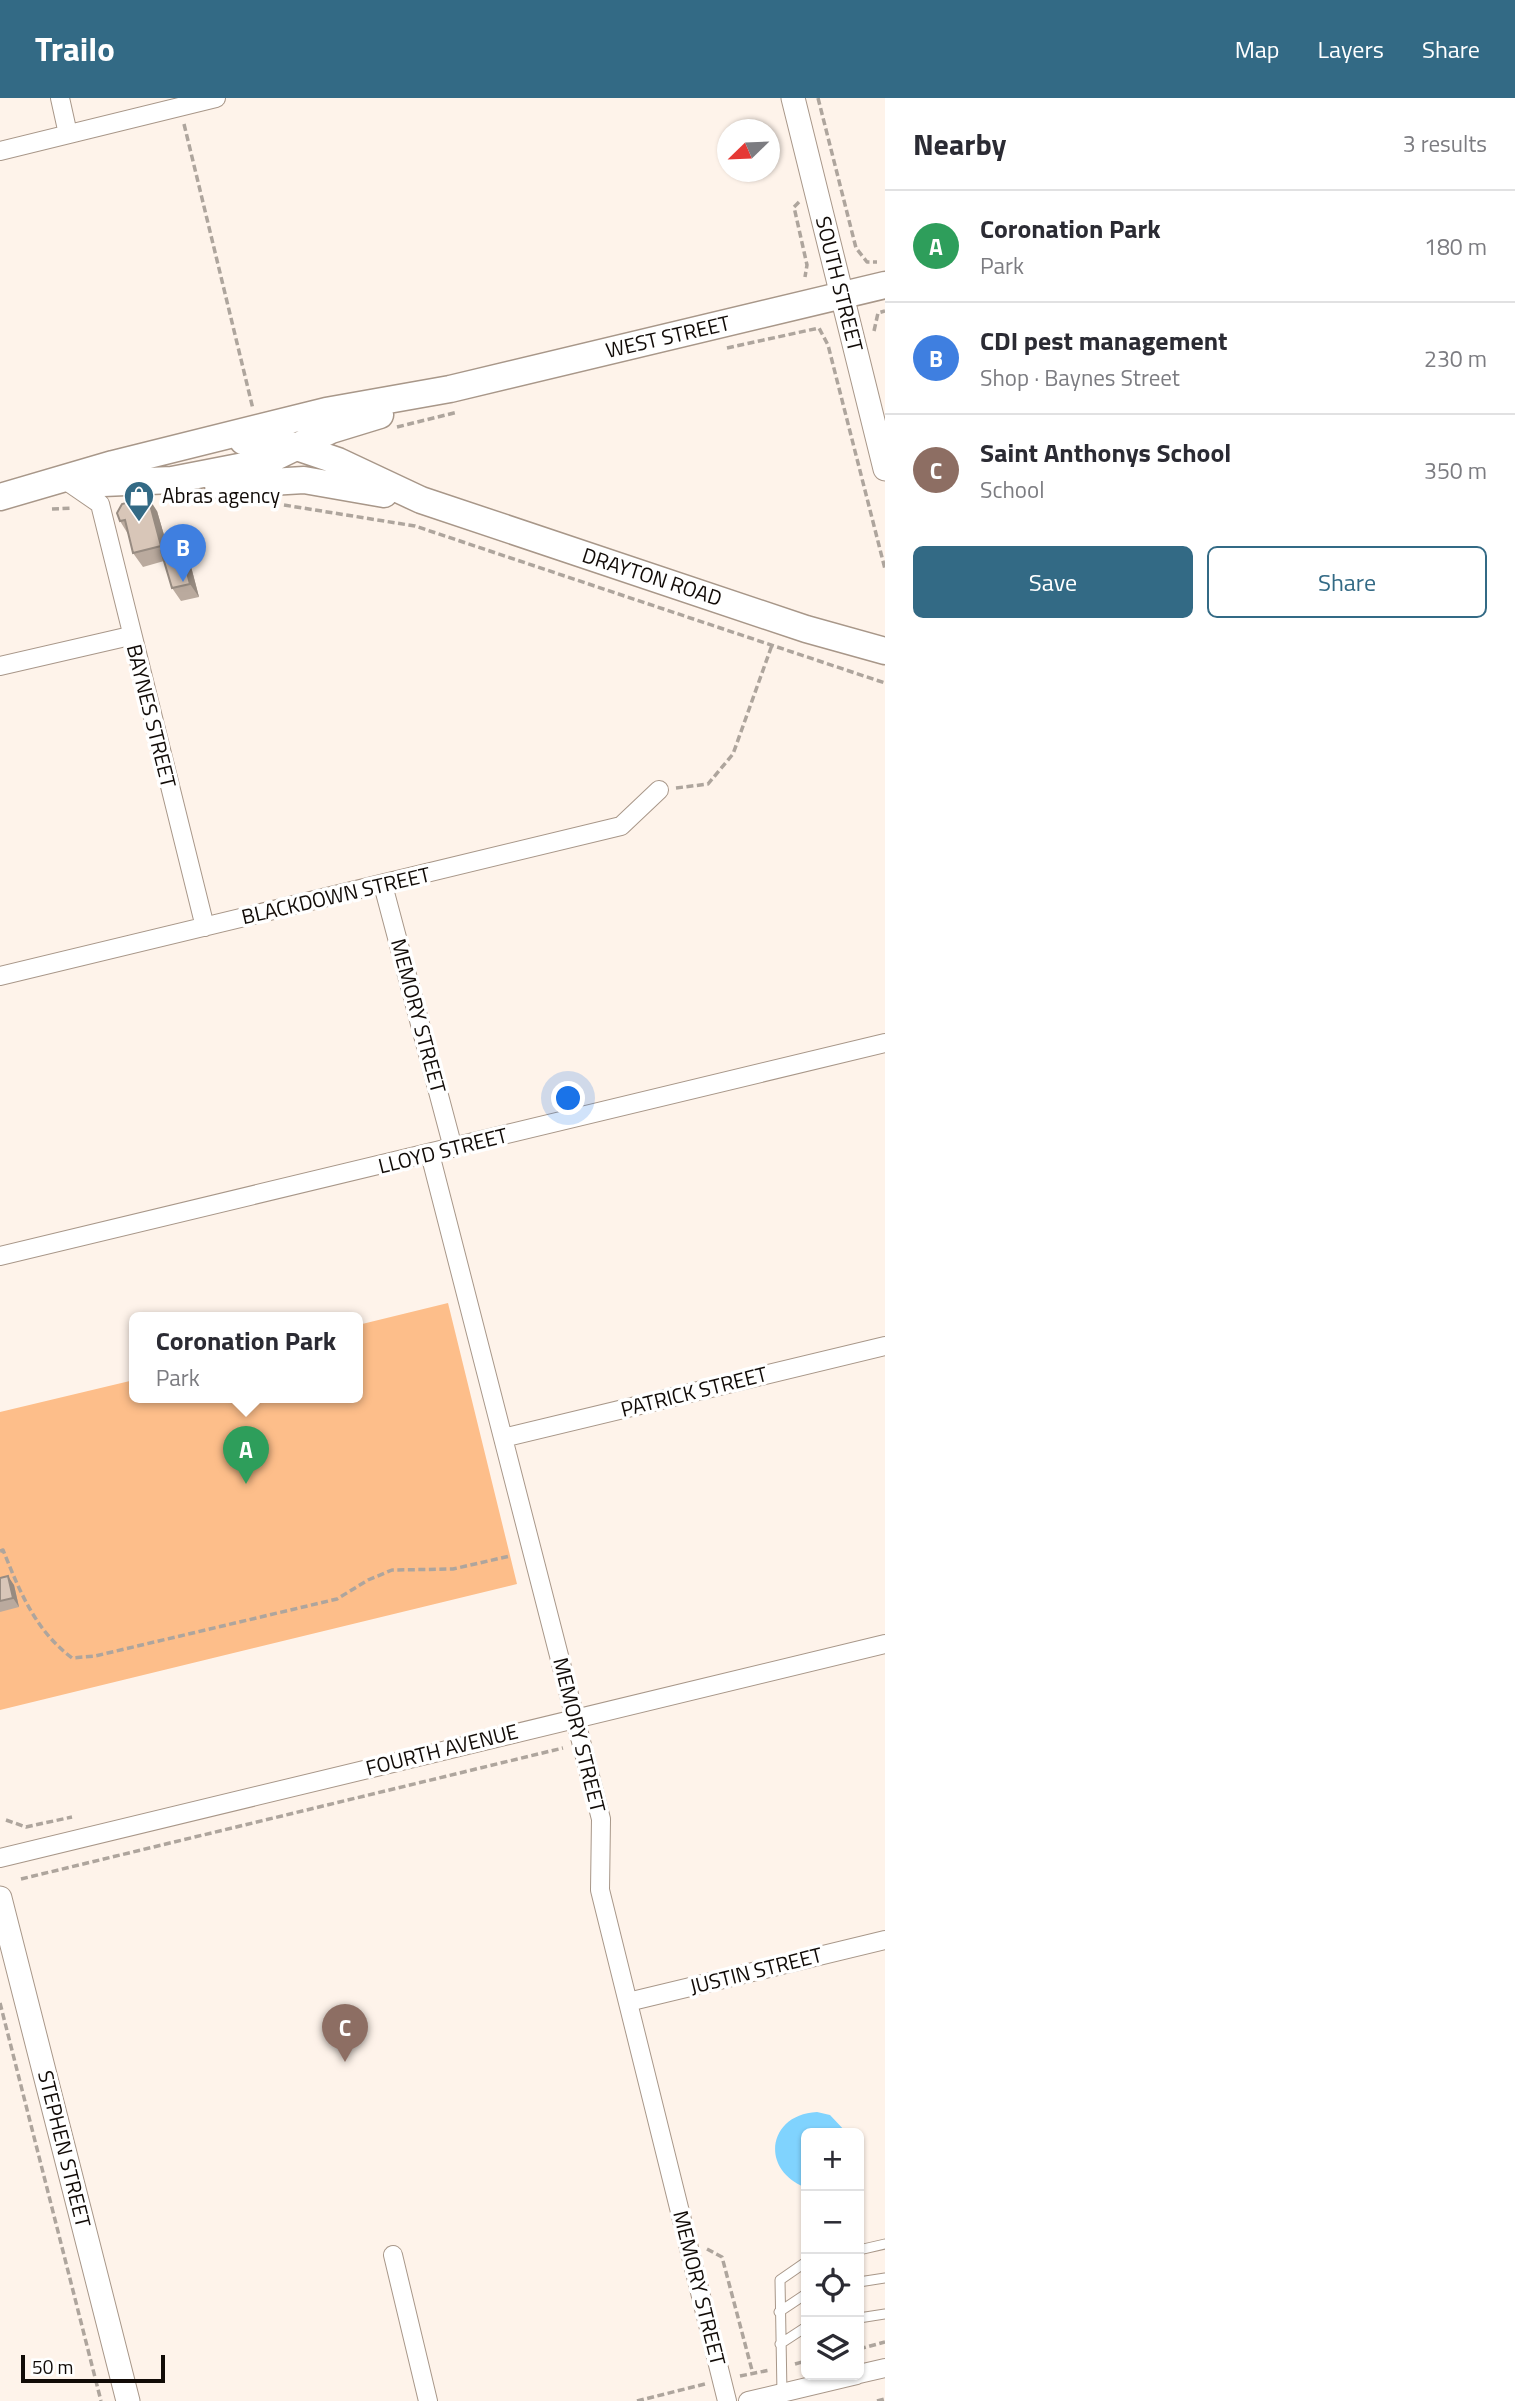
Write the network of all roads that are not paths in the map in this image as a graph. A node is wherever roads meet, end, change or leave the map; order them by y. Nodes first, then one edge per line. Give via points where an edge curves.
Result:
1 (60, 98) edge
2 (216, 98) edge
3 (793, 98) edge
4 (68, 134) junction
5 (0, 150) edge
6 (885, 285) edge
7 (843, 295) junction
8 (456, 400) junction
9 (297, 447) junction
10 (113, 464) junction
11 (885, 469) edge
12 (172, 480) junction
13 (132, 482) junction
14 (58, 492) junction
15 (0, 497) edge
16 (421, 500) junction
17 (101, 509) junction
18 (130, 636) junction
19 (885, 651) edge
20 (0, 666) edge
21 (659, 790) road end
22 (383, 885) junction
23 (205, 927) junction
24 (0, 976) edge
25 (885, 1043) edge
26 (453, 1148) junction
27 (429, 1154) junction
28 (0, 1256) edge
29 (885, 1346) edge
30 (503, 1438) junction
31 (885, 1644) edge
32 (576, 1718) junction
33 (0, 1858) edge
34 (0, 1898) edge
35 (885, 1940) edge
36 (628, 2002) junction
37 (885, 2244) edge
38 (864, 2249) edge
39 (393, 2255) dead end
40 (801, 2265) edge
41 (885, 2278) edge
42 (864, 2281) edge
43 (801, 2297) edge
44 (779, 2312) junction
45 (885, 2314) edge
46 (864, 2317) edge
47 (801, 2330) edge
48 (780, 2344) junction
49 (885, 2368) edge
50 (864, 2373) edge
51 (837, 2380) edge
52 (782, 2393) junction
53 (128, 2401) edge
54 (428, 2401) edge
55 (727, 2401) edge
56 (748, 2401) edge

1 - 4 street
2 - 4 street
3 - 7 street, SOUTH STREET
4 - 5 street
6 - 7 main road, WEST STREET
7 - 8 main road, WEST STREET
7 - 11 street, SOUTH STREET
8 - 9 main road via 331,430
8 - 10 main road via 348,406
9 - 10 main road via 273,439 253,439
9 - 12 main road via 269,460
9 - 16 main road
10 - 14 main road
12 - 13 main road
12 - 16 main road via 221,485 304,480
13 - 14 main road
13 - 17 street
14 - 15 main road
14 - 17 street
16 - 19 main road, DRAYTON ROAD via 806,629
17 - 18 street, BAYNES STREET
18 - 20 street
18 - 23 street, BAYNES STREET
21 - 22 street, BLACKDOWN STREET via 621,826
22 - 23 street, BLACKDOWN STREET
22 - 26 street, MEMORY STREET
23 - 24 street, BLACKDOWN STREET
25 - 26 street, LLOYD STREET
26 - 27 street, LLOYD STREET
27 - 28 street, LLOYD STREET
27 - 30 street, MEMORY STREET
29 - 30 street, PATRICK STREET
30 - 32 street, MEMORY STREET
31 - 32 street, FOURTH AVENUE
32 - 33 street, FOURTH AVENUE
32 - 36 street, MEMORY STREET via 601,1819 600,1890
34 - 53 street, STEPHEN STREET
35 - 36 street, JUSTIN STREET
36 - 55 street, MEMORY STREET
37 - 38 lane
39 - 54 street
40 - 44 lane via 780,2280
41 - 42 lane
43 - 44 lane
44 - 48 lane
45 - 46 lane
47 - 48 lane
48 - 52 lane
49 - 50 street
51 - 52 street
52 - 56 street

